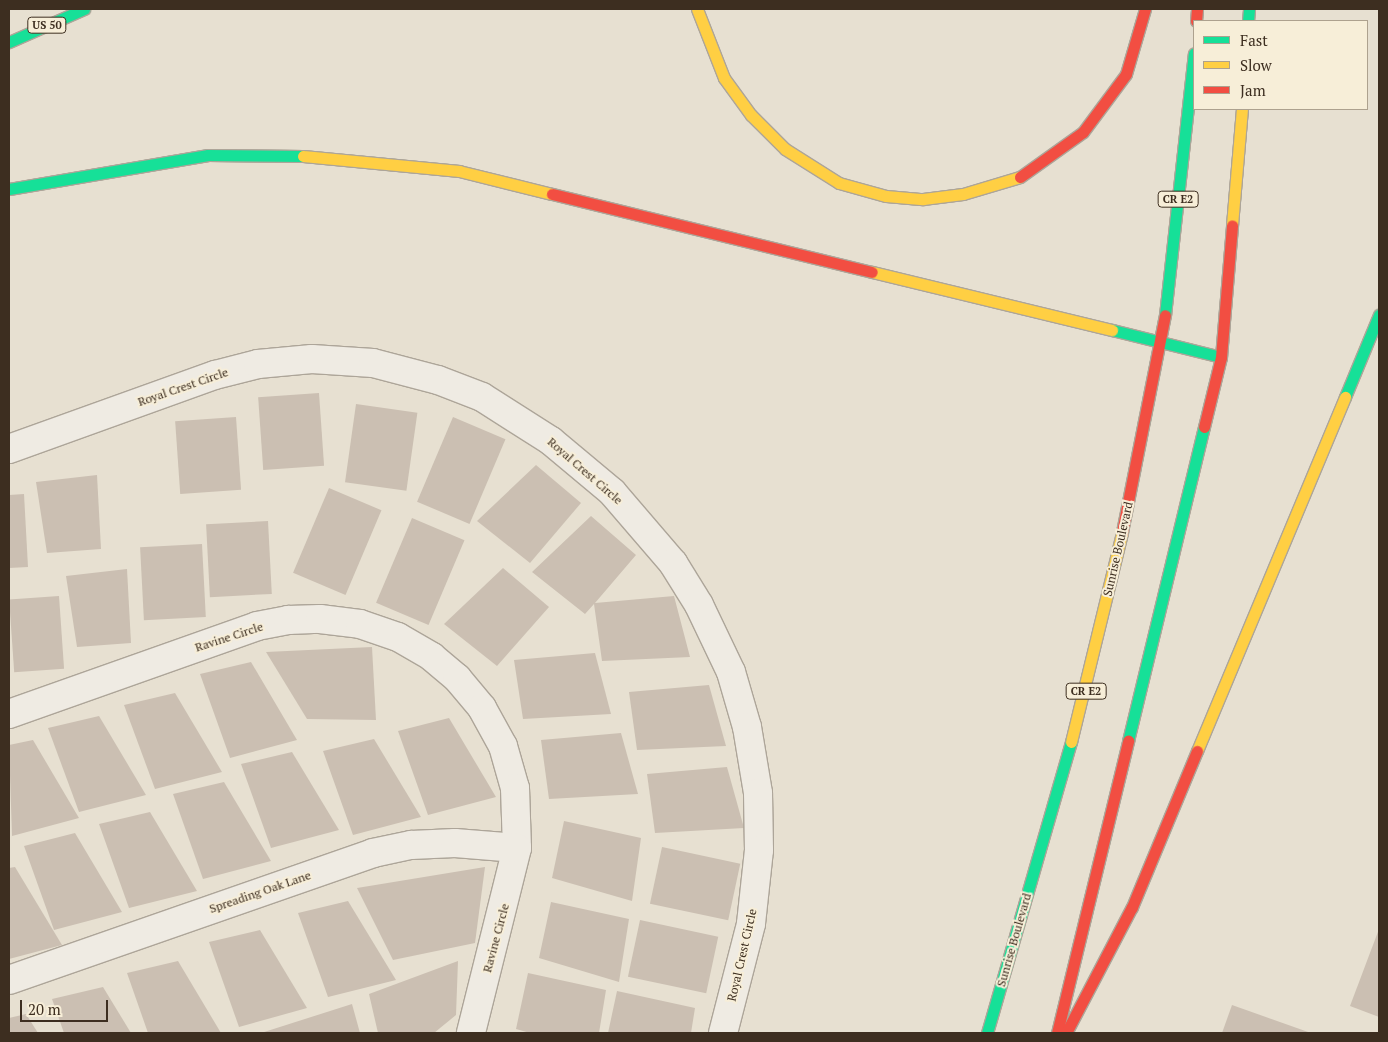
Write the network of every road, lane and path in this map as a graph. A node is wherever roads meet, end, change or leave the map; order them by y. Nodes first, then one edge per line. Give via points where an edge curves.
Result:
1 (84, 9) edge
2 (698, 9) edge
3 (1145, 9) edge
4 (9, 42) edge
5 (1193, 63) edge
6 (1242, 110) edge
7 (9, 189) edge
8 (1379, 315) edge
9 (1162, 344) junction
10 (1221, 357) junction
11 (9, 449) edge
12 (9, 714) edge
13 (517, 848) junction
14 (9, 980) edge
15 (472, 1033) edge
16 (723, 1033) edge
17 (987, 1033) edge
18 (1057, 1033) edge
19 (1066, 1033) edge

1 - 4 main road, US 50
2 - 3 main road via 705,37 724,78 751,115 785,149 839,183 886,196 923,199 963,194 1020,177 1082,132 1126,74
5 - 9 main road, Sunrise Boulevard / CR E2
6 - 10 main road
7 - 9 main road via 208,155 335,156 459,171
8 - 19 main road via 1132,907
9 - 10 main road
9 - 17 main road, Sunrise Boulevard / CR E2 via 1086,690
10 - 18 main road
11 - 16 street, Royal Crest Circle via 215,375 258,364 312,359 373,363 438,380 482,397 551,441 612,492 673,563 699,605 731,672 747,727 758,793 759,850 752,924
12 - 13 street, Ravine Circle via 257,626 320,619 360,624 398,637 432,657 457,678 482,708 503,746 515,788
13 - 14 street, Spreading Oak Lane via 455,843 411,845 373,853
13 - 15 street, Ravine Circle

